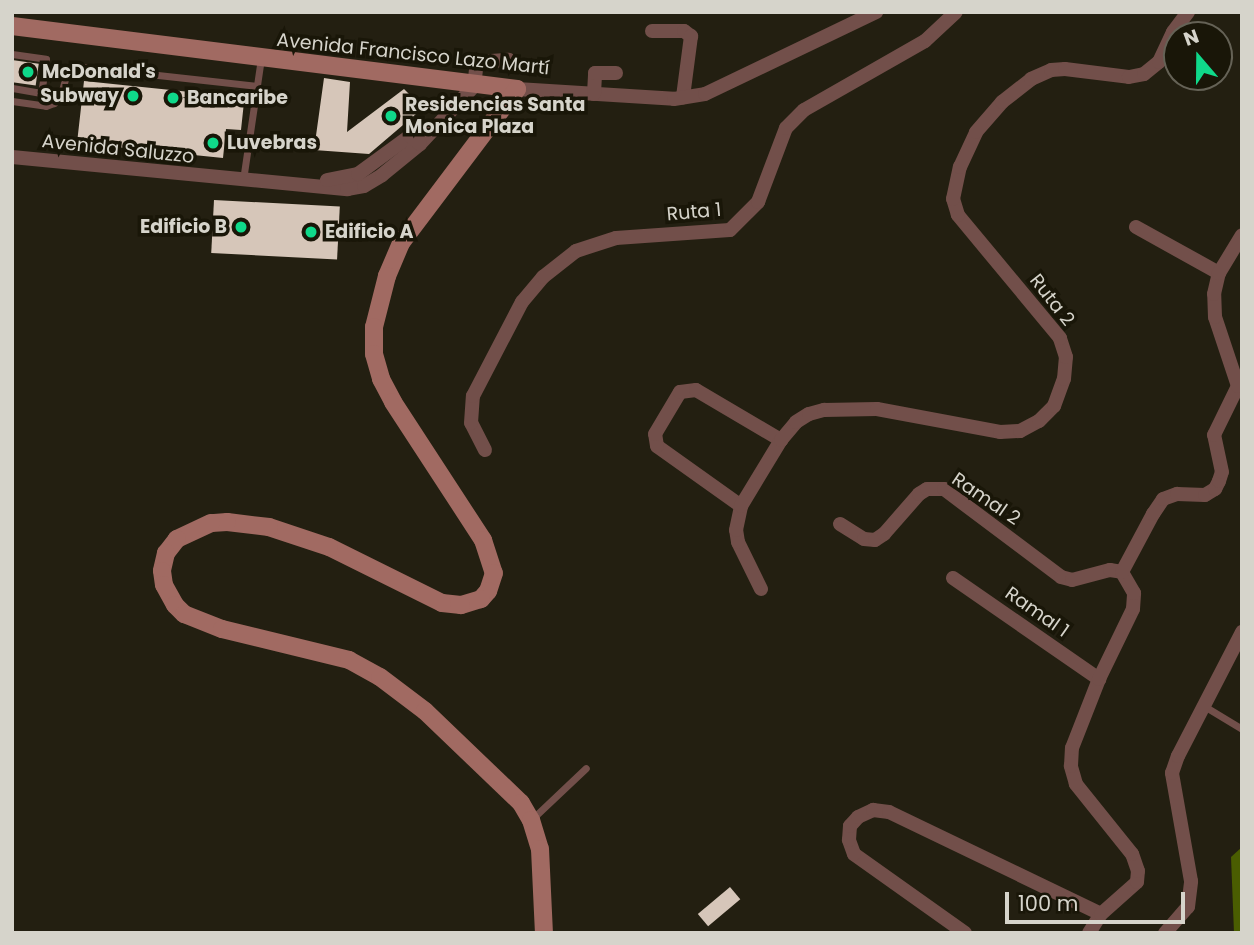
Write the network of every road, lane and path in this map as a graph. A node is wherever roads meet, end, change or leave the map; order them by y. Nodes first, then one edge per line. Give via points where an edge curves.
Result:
1 (876, 12) edge
2 (956, 12) edge
3 (1188, 12) edge
4 (12, 26) edge
5 (652, 31) dead end
6 (12, 54) edge
7 (261, 58) junction
8 (509, 60) dead end
9 (616, 73) dead end
10 (257, 86) junction
11 (474, 86) junction
12 (12, 88) edge
13 (517, 89) junction
14 (594, 94) junction
15 (683, 97) junction
16 (12, 101) edge
17 (420, 144) junction
18 (12, 158) edge
19 (243, 180) junction
20 (327, 180) dead end
21 (1136, 227) dead end
22 (1242, 234) edge
23 (1219, 273) junction
24 (781, 440) junction
25 (485, 450) dead end
26 (741, 506) junction
27 (840, 524) dead end
28 (1122, 572) junction
29 (953, 578) dead end
30 (761, 590) dead end
31 (1242, 632) edge
32 (1099, 679) junction
33 (1204, 706) junction
34 (1242, 729) edge
35 (586, 768) dead end
36 (531, 820) junction
37 (1101, 914) junction
38 (544, 933) edge
39 (965, 933) edge
40 (1088, 933) edge
41 (1165, 933) edge

1 - 15 street, Avenida Francisco Lazo Martí via 705,94
2 - 25 street, Ruta 1 via 925,41 804,110 786,128 758,202 730,230 616,238 576,251 543,277 522,302 473,396 471,423
3 - 24 street, Ruta 2 via 1159,62 1144,75 1065,69 1031,79 1002,102 976,132 960,167 953,199 958,215 1060,338 1066,356 1064,379 1054,406 1020,431 1000,432 877,409 824,410 796,422
4 - 7 main road, Avenida Francisco Lazo Martí
5 - 15 street via 684,31 691,36
6 - 12 lane via 46,59 41,93
7 - 10 lane
7 - 11 main road, Avenida Francisco Lazo Martí
8 - 11 street, Avenida Saluzzo via 477,62
9 - 14 street via 595,73
10 - 16 lane via 76,66 67,72 60,99 54,103
10 - 19 lane
11 - 13 main road, Avenida Francisco Lazo Martí
11 - 17 street, Avenida Saluzzo
13 - 14 street, Avenida Francisco Lazo Martí
13 - 36 main road via 401,243 374,327 374,355 393,402 483,540 494,573 488,591 481,599 461,605 442,603 329,547 269,527 227,522 211,523 177,539 166,553 162,571 164,586 184,614 222,629 338,657 380,677 425,711 521,803
14 - 15 street, Avenida Francisco Lazo Martí
17 - 19 street, Avenida Saluzzo via 382,175 356,187 331,189
17 - 20 street via 410,136 358,174
18 - 19 street, Avenida Saluzzo
21 - 23 street
22 - 23 street
23 - 28 street via 1215,317 1238,386 1214,435 1222,472 1215,489 1205,495 1177,494 1163,499
24 - 26 street, Ruta 2
24 - 26 street via 696,390 680,392 655,434 657,446
26 - 30 street, Ruta 2 via 738,542
27 - 28 street, Ramal 2 via 874,540 919,494 944,489 1061,577 1072,580 1110,569
28 - 32 street via 1134,593 1133,609
29 - 32 street, Ramal 1
31 - 33 street
32 - 37 street via 1072,748 1071,766 1076,784 1132,854 1138,870 1137,882
33 - 34 lane
33 - 41 street via 1172,773 1191,881 1188,907
35 - 36 lane
36 - 38 main road via 540,849
37 - 39 street via 889,812 873,810 858,817 850,826 854,854
37 - 40 street

